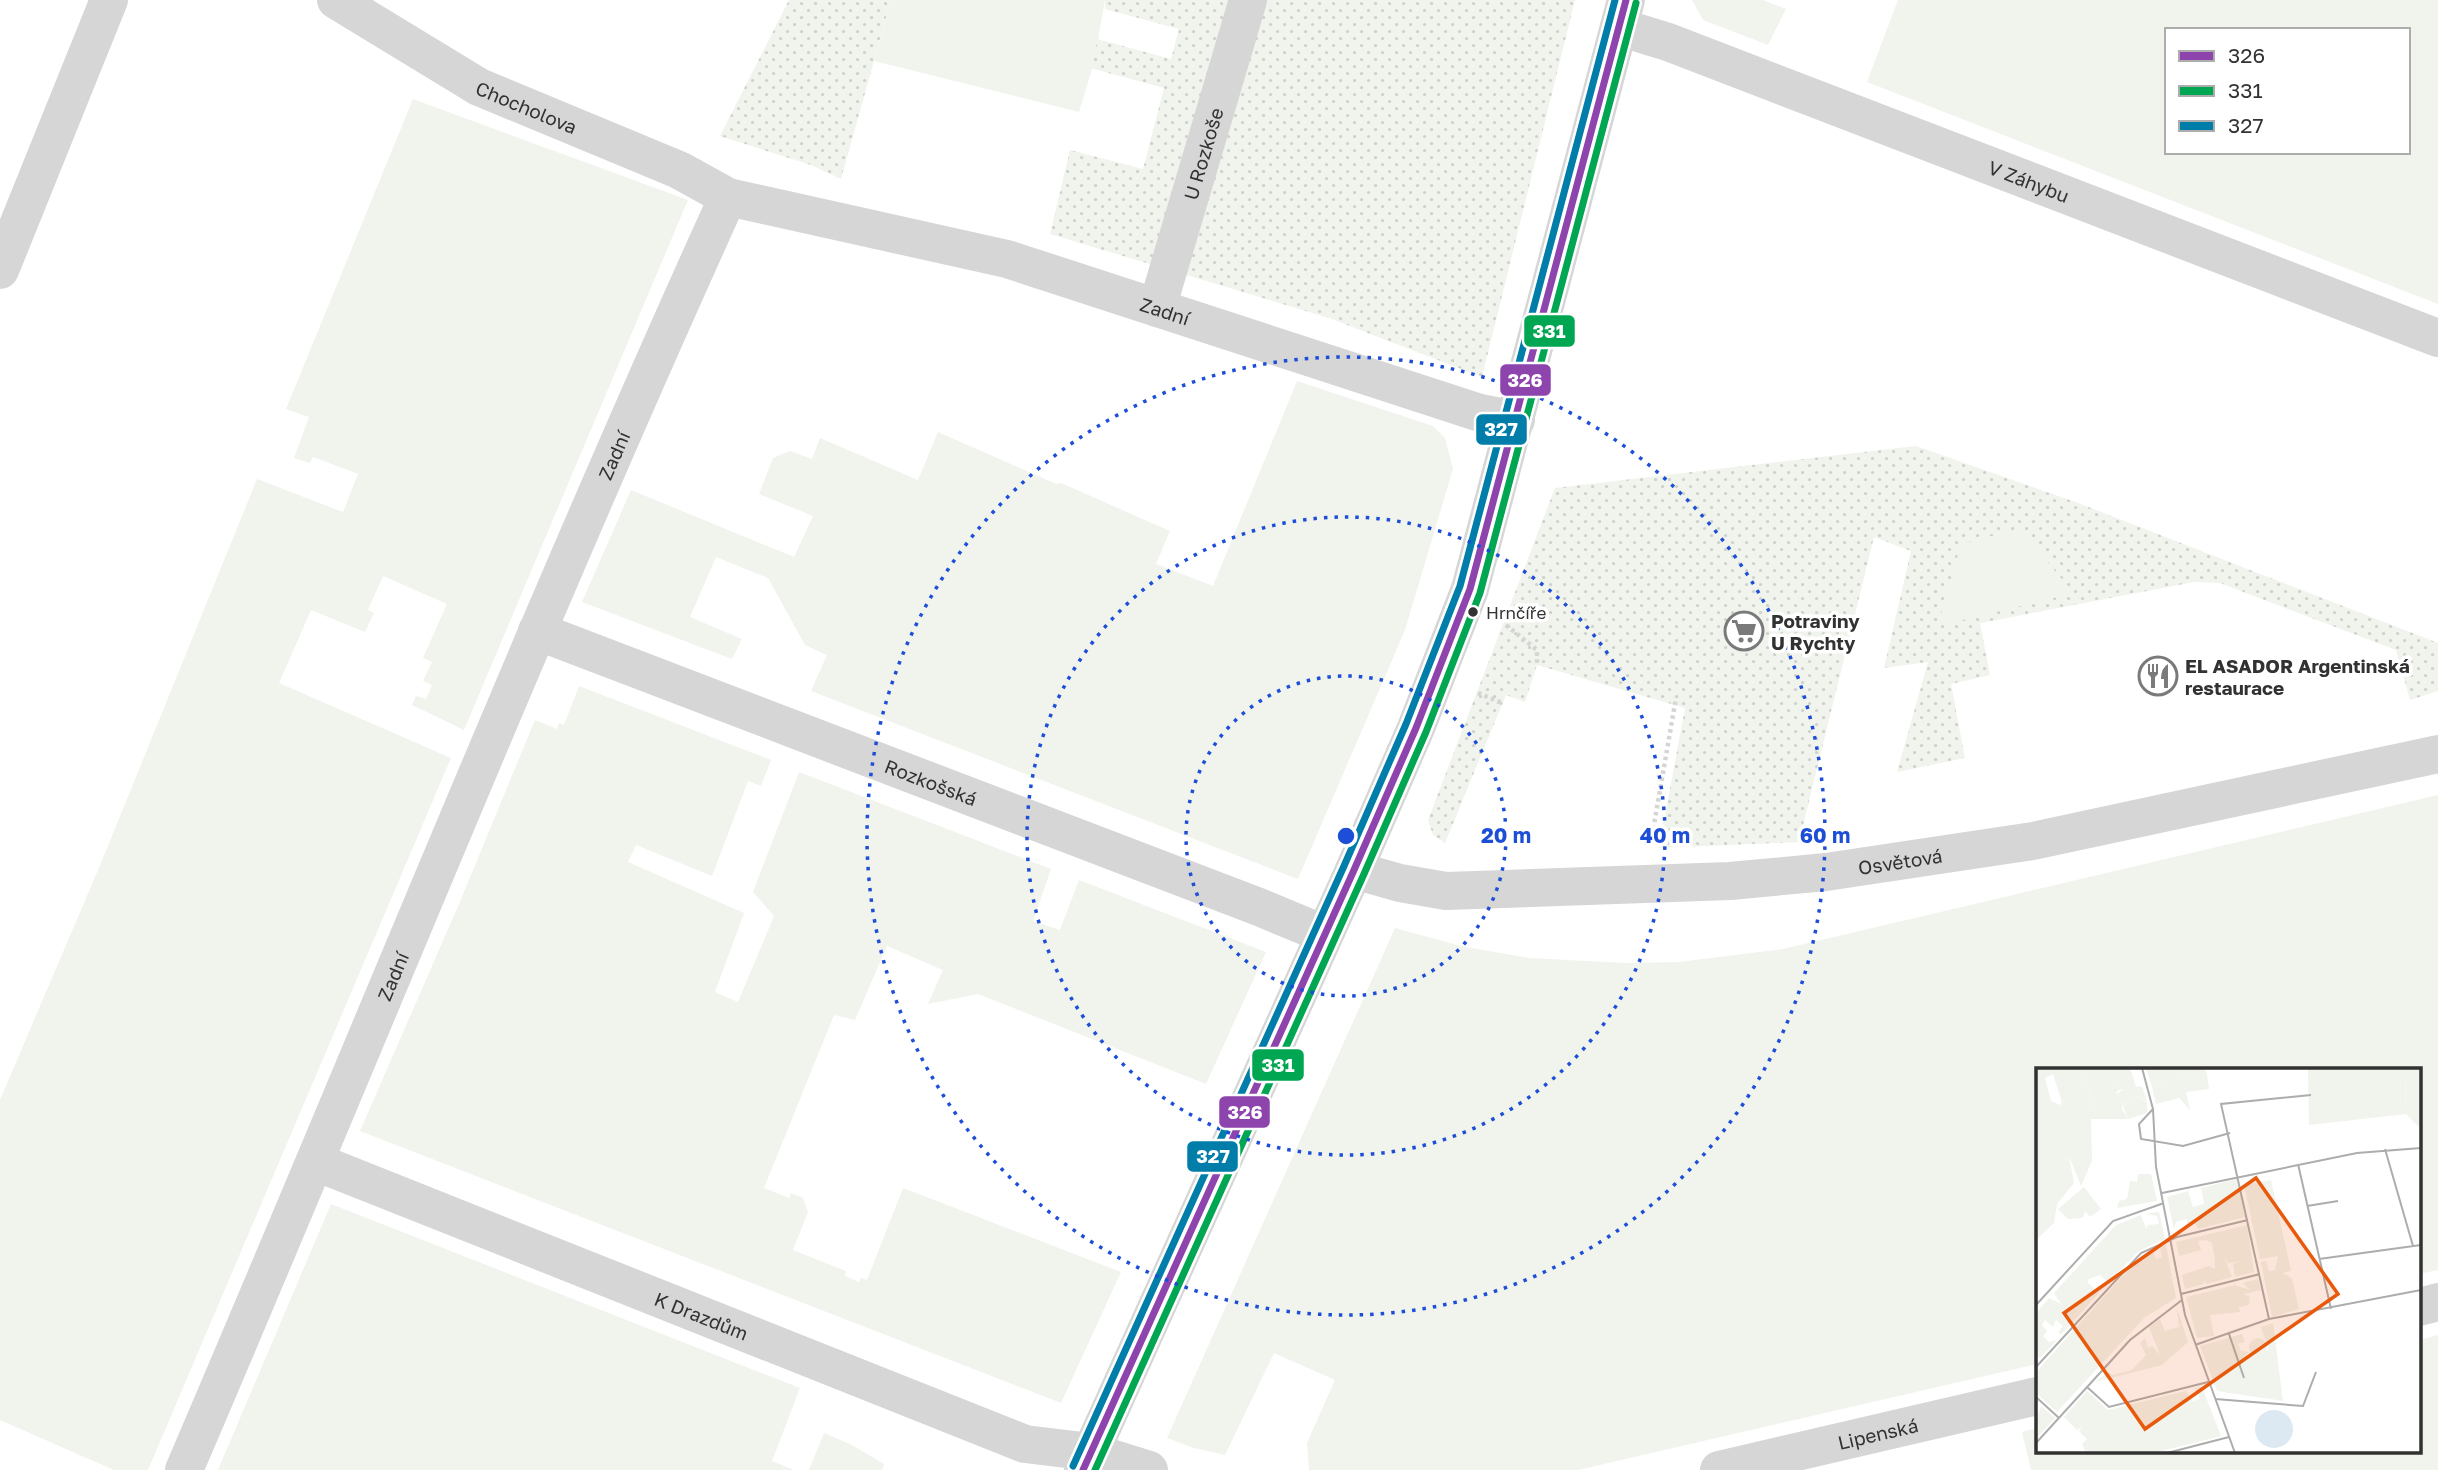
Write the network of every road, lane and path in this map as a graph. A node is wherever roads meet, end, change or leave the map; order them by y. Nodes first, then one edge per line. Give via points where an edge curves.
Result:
1 (109, 0) edge
2 (336, 0) edge
3 (1248, 0) edge
4 (1623, 13) edge
5 (727, 197) junction
6 (0, 270) edge
7 (1157, 307) junction
8 (2438, 338) edge
9 (1516, 419) junction
10 (1502, 622) dead end
11 (537, 631) junction
12 (1537, 665) dead end
13 (1474, 691) dead end
14 (1676, 698) dead end
15 (1502, 703) dead end
16 (2438, 754) edge
17 (1651, 841) dead end
18 (1354, 870) junction
19 (1324, 934) junction
20 (316, 1162) junction
21 (2438, 1302) edge
22 (2420, 1307) edge
23 (2036, 1396) edge
24 (1087, 1461) edge
25 (184, 1470) edge
26 (1149, 1470) edge
27 (1719, 1470) edge

1 - 6 street
2 - 5 street, Chocholova via 480,87 680,170
3 - 7 street, U Rozkoše
4 - 8 street, V Záhybu via 1681,47
4 - 9 street
5 - 7 street, Zadní via 1007,259
5 - 11 street, Zadní
7 - 9 street, Zadní via 1480,412
9 - 18 street via 1470,589
10 - 12 path via 1537,650
11 - 19 street, Rozkošská
11 - 20 street, Zadní
13 - 15 path
14 - 17 path
16 - 18 street, Osvětová via 2034,841 1826,872 1730,881 1446,891
18 - 19 street
19 - 24 street
20 - 24 street, K Drazdům via 1025,1444
20 - 25 street, Zadní
21 - 22 street
23 - 27 street, Lipenská
24 - 26 street

